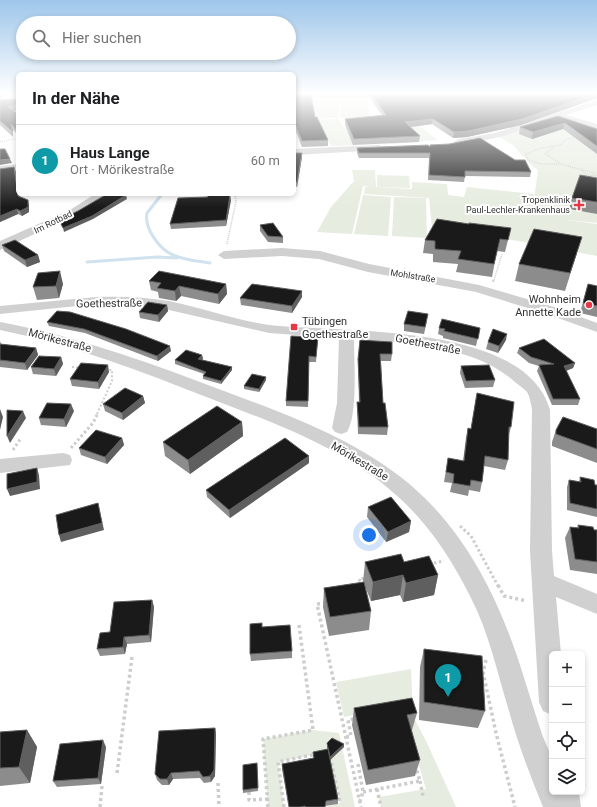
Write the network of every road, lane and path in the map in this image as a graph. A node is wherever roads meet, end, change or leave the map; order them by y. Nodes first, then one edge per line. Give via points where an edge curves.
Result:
1 (507, 132) edge
2 (582, 136) edge
3 (573, 137) junction
4 (16, 138) edge
5 (577, 140) edge
6 (0, 142) edge
7 (448, 144) edge
8 (545, 146) dead end
9 (550, 146) junction
10 (390, 148) edge
11 (296, 152) edge
12 (561, 164) junction
13 (16, 167) edge
14 (0, 169) edge
15 (581, 169) junction
16 (597, 176) edge
17 (100, 196) edge
18 (236, 196) edge
19 (0, 246) edge
20 (224, 254) joint
21 (502, 254) edge
22 (490, 292) junction
23 (0, 314) edge
24 (597, 328) edge
25 (347, 334) junction
26 (72, 367) dead end
27 (88, 368) edge
28 (104, 370) edge
29 (341, 428) dead end
30 (63, 460) joint
31 (0, 466) edge
32 (449, 559) dead end
33 (427, 564) edge
34 (371, 576) edge
35 (543, 581) junction
36 (364, 592) edge
37 (332, 602) edge
38 (597, 604) edge
39 (299, 625) dead end
40 (132, 657) dead end
41 (486, 660) dead end
42 (551, 687) edge
43 (363, 717) edge
44 (349, 723) junction
45 (358, 723) edge
46 (346, 737) junction
47 (414, 760) edge
48 (358, 764) dead end
49 (117, 773) dead end
50 (420, 781) junction
51 (218, 783) dead end
52 (102, 786) dead end
53 (377, 789) junction
54 (249, 792) edge
55 (363, 792) junction
56 (566, 795) edge
57 (423, 796) dead end
58 (268, 799) junction
59 (360, 801) junction
60 (340, 803) dead end
61 (100, 807) edge
62 (219, 807) edge
63 (268, 807) edge
64 (284, 807) edge
65 (361, 807) edge
66 (381, 807) edge
67 (515, 807) edge
68 (557, 807) edge
69 (568, 807) edge

1 - 7 street
2 - 3 path
3 - 5 path
3 - 9 path
4 - 6 path
8 - 9 path
9 - 12 path via 553,148 545,154
9 - 12 path via 526,154 528,160 541,164
10 - 11 street
12 - 15 path
13 - 14 street
15 - 16 path
15 - 16 path via 586,175
17 - 19 street, Im Rotbad via 74,212
18 - 20 path via 230,236
20 - 22 street, Mohlstraße via 308,253 368,268
21 - 22 path
22 - 24 street, Mohlstraße
23 - 25 street, Goethestraße via 100,301 136,301 166,304 268,329
23 - 68 street, Mörikestraße via 37,332 95,349 258,410 355,456 398,485 442,531 474,582 501,642 535,751
25 - 29 street via 345,403
25 - 35 street, Goethestraße via 422,341 475,354 509,367 533,389 542,410 540,482
26 - 27 path
28 - 30 path via 112,370 112,381 93,423
30 - 31 street
32 - 33 path
34 - 36 path via 359,579
35 - 38 street
35 - 42 street, Goethestraße
37 - 46 path via 317,604 323,641
39 - 58 path via 313,730 263,739
40 - 49 path
41 - 67 path via 483,672
43 - 44 path via 348,720
44 - 45 path
44 - 46 path via 351,736
46 - 59 path
47 - 50 path
48 - 55 path
50 - 53 path
50 - 57 path
51 - 62 path
52 - 61 path
53 - 55 path
53 - 66 path
54 - 58 path via 250,800
55 - 59 path
56 - 69 street
58 - 63 path
59 - 65 path
60 - 64 path via 330,757 324,756 278,762

